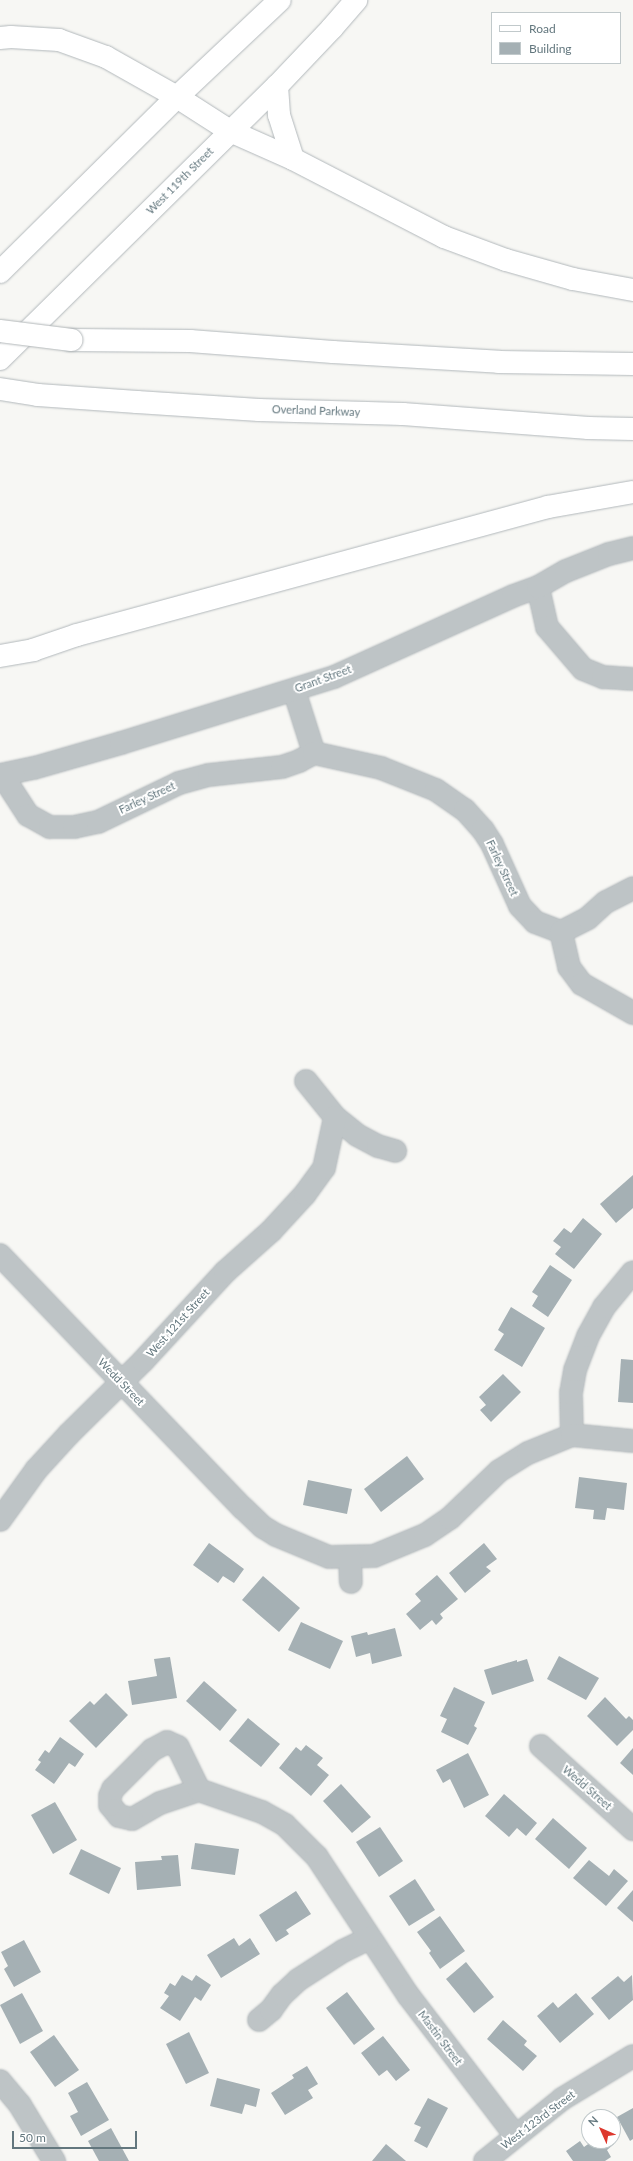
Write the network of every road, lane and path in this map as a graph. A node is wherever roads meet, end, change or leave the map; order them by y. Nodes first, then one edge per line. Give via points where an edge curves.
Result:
1 (280, 0) edge
2 (356, 0) edge
3 (0, 38) edge
4 (277, 86) junction
5 (177, 97) junction
6 (230, 131) junction
7 (293, 159) junction
8 (0, 272) edge
9 (633, 290) edge
10 (0, 331) edge
11 (0, 359) edge
12 (633, 364) edge
13 (0, 389) edge
14 (633, 429) edge
15 (633, 492) edge
16 (633, 548) edge
17 (538, 587) junction
18 (0, 656) edge
19 (633, 679) edge
20 (294, 690) junction
21 (314, 753) junction
22 (1, 775) edge
23 (633, 888) edge
24 (561, 932) junction
25 (633, 1013) edge
26 (306, 1081) dead end
27 (335, 1117) junction
28 (395, 1151) dead end
29 (0, 1255) edge
30 (633, 1272) edge
31 (122, 1382) junction
32 (572, 1435) junction
33 (633, 1441) edge
34 (0, 1520) edge
35 (350, 1558) junction
36 (350, 1582) dead end
37 (541, 1746) dead end
38 (199, 1790) dead end
39 (633, 1829) edge
40 (370, 1938) junction
41 (258, 2020) dead end
42 (633, 2056) edge
43 (0, 2081) edge
44 (515, 2135) junction
45 (54, 2161) edge
46 (485, 2161) edge

1 - 5 main road
2 - 4 main road, West 119th Street
3 - 5 main road via 11,36 60,40 106,57
4 - 6 main road, West 119th Street
4 - 7 main road via 279,115
5 - 6 main road
5 - 8 main road
6 - 7 main road
6 - 11 main road, West 119th Street
7 - 9 main road via 444,237 506,260 572,279
10 - 12 main road, bridge via 71,340 190,341 499,362
13 - 14 main road, Overland Parkway via 38,395 258,410 403,414
15 - 18 main road via 548,507 77,635 32,650
16 - 17 street, Grant Street via 590,561
17 - 19 street via 547,627 583,669 603,677
17 - 20 street, Grant Street via 512,596 334,677
20 - 21 street
20 - 22 street, Grant Street via 56,762
21 - 22 street, Farley Street via 282,766 209,775 179,783 98,822 74,827 50,827 28,815
21 - 24 street, Farley Street via 381,768 436,790 452,800 483,830 492,844 520,906 535,922
23 - 24 street via 606,902 588,918
24 - 25 street via 569,967 582,984
26 - 27 street
27 - 28 street via 357,1135
27 - 31 street, West 121st Street via 324,1168 305,1194 271,1231 225,1272
29 - 31 street, Wedd Street
30 - 32 street via 604,1307 588,1336 575,1370 571,1393
31 - 34 street, West 121st Street via 36,1470
31 - 35 street, Wedd Street via 263,1527 302,1547 330,1557
32 - 33 street
32 - 35 street, Wedd Street via 528,1453 499,1471 450,1518 425,1535 374,1556
35 - 36 street
37 - 39 street, Wedd Street
38 - 40 street, Mastin Street via 262,1812 285,1825 317,1857
40 - 41 street via 343,1951 298,1980 271,2010
40 - 44 street, Mastin Street via 408,1995
42 - 44 street, West 123rd Street via 562,2099
43 - 45 street via 20,2105
44 - 46 street, West 123rd Street

